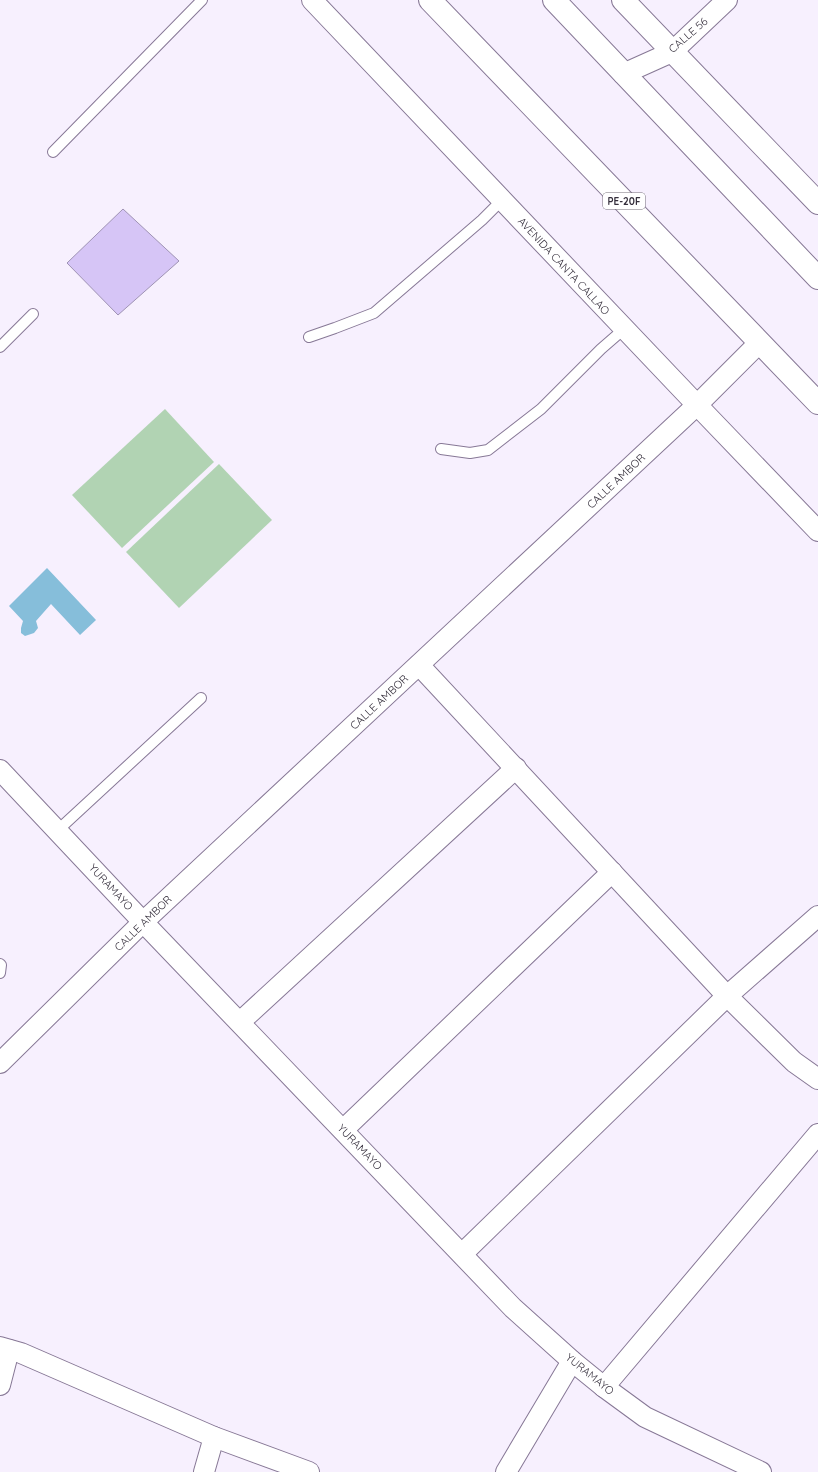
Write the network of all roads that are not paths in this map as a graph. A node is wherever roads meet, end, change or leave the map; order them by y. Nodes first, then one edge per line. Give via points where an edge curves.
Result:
1 (202, 0) edge
2 (312, 0) edge
3 (430, 0) edge
4 (554, 0) edge
5 (623, 0) edge
6 (727, 0) edge
7 (672, 52) junction
8 (623, 74) junction
9 (54, 152) dead end
10 (502, 200) junction
11 (818, 203) edge
12 (818, 278) edge
13 (33, 314) dead end
14 (624, 329) junction
15 (309, 337) dead end
16 (760, 342) junction
17 (0, 347) edge
18 (818, 403) edge
19 (697, 406) junction
20 (441, 449) dead end
21 (818, 531) edge
22 (419, 665) junction
23 (201, 698) dead end
24 (516, 768) junction
25 (0, 770) edge
26 (58, 831) junction
27 (612, 872) junction
28 (818, 916) edge
29 (143, 922) junction
30 (0, 964) edge
31 (0, 973) edge
32 (727, 996) junction
33 (240, 1022) junction
34 (0, 1063) edge
35 (818, 1079) edge
36 (343, 1130) junction
37 (818, 1134) edge
38 (462, 1254) junction
39 (5, 1349) edge
40 (572, 1361) junction
41 (0, 1384) edge
42 (604, 1387) junction
43 (214, 1437) junction
44 (204, 1472) edge
45 (309, 1472) edge
46 (506, 1472) edge
47 (761, 1472) edge

1 - 9 lane
2 - 10 street, AVENIDA CANTA CALLAO
3 - 16 main road, PE-20F
4 - 8 main road
5 - 7 main road
6 - 7 street, CALLE 56
7 - 8 street, CALLE 56
7 - 11 main road
8 - 12 main road
10 - 14 street, AVENIDA CANTA CALLAO
10 - 15 lane via 374,313
13 - 17 lane
14 - 19 street, AVENIDA CANTA CALLAO
14 - 20 lane via 541,409 488,450 470,453
16 - 18 main road, PE-20F
16 - 19 street, CALLE AMBOR
19 - 21 street, AVENIDA CANTA CALLAO
19 - 22 street, CALLE AMBOR
22 - 24 street
22 - 29 street, CALLE AMBOR
23 - 26 lane
24 - 27 street
24 - 33 street
25 - 26 street, YURAMAYO
26 - 29 street, YURAMAYO
27 - 32 street
27 - 36 street
28 - 32 street
29 - 33 street, YURAMAYO
29 - 34 street, CALLE AMBOR
30 - 31 lane
32 - 35 street via 794,1062
32 - 38 street
33 - 36 street, YURAMAYO
36 - 38 street, YURAMAYO
37 - 42 street
38 - 40 street, YURAMAYO via 513,1308
39 - 41 street
39 - 43 street via 21,1353
40 - 42 street, YURAMAYO
40 - 46 street
42 - 47 street, YURAMAYO via 645,1417
43 - 44 street
43 - 45 street

